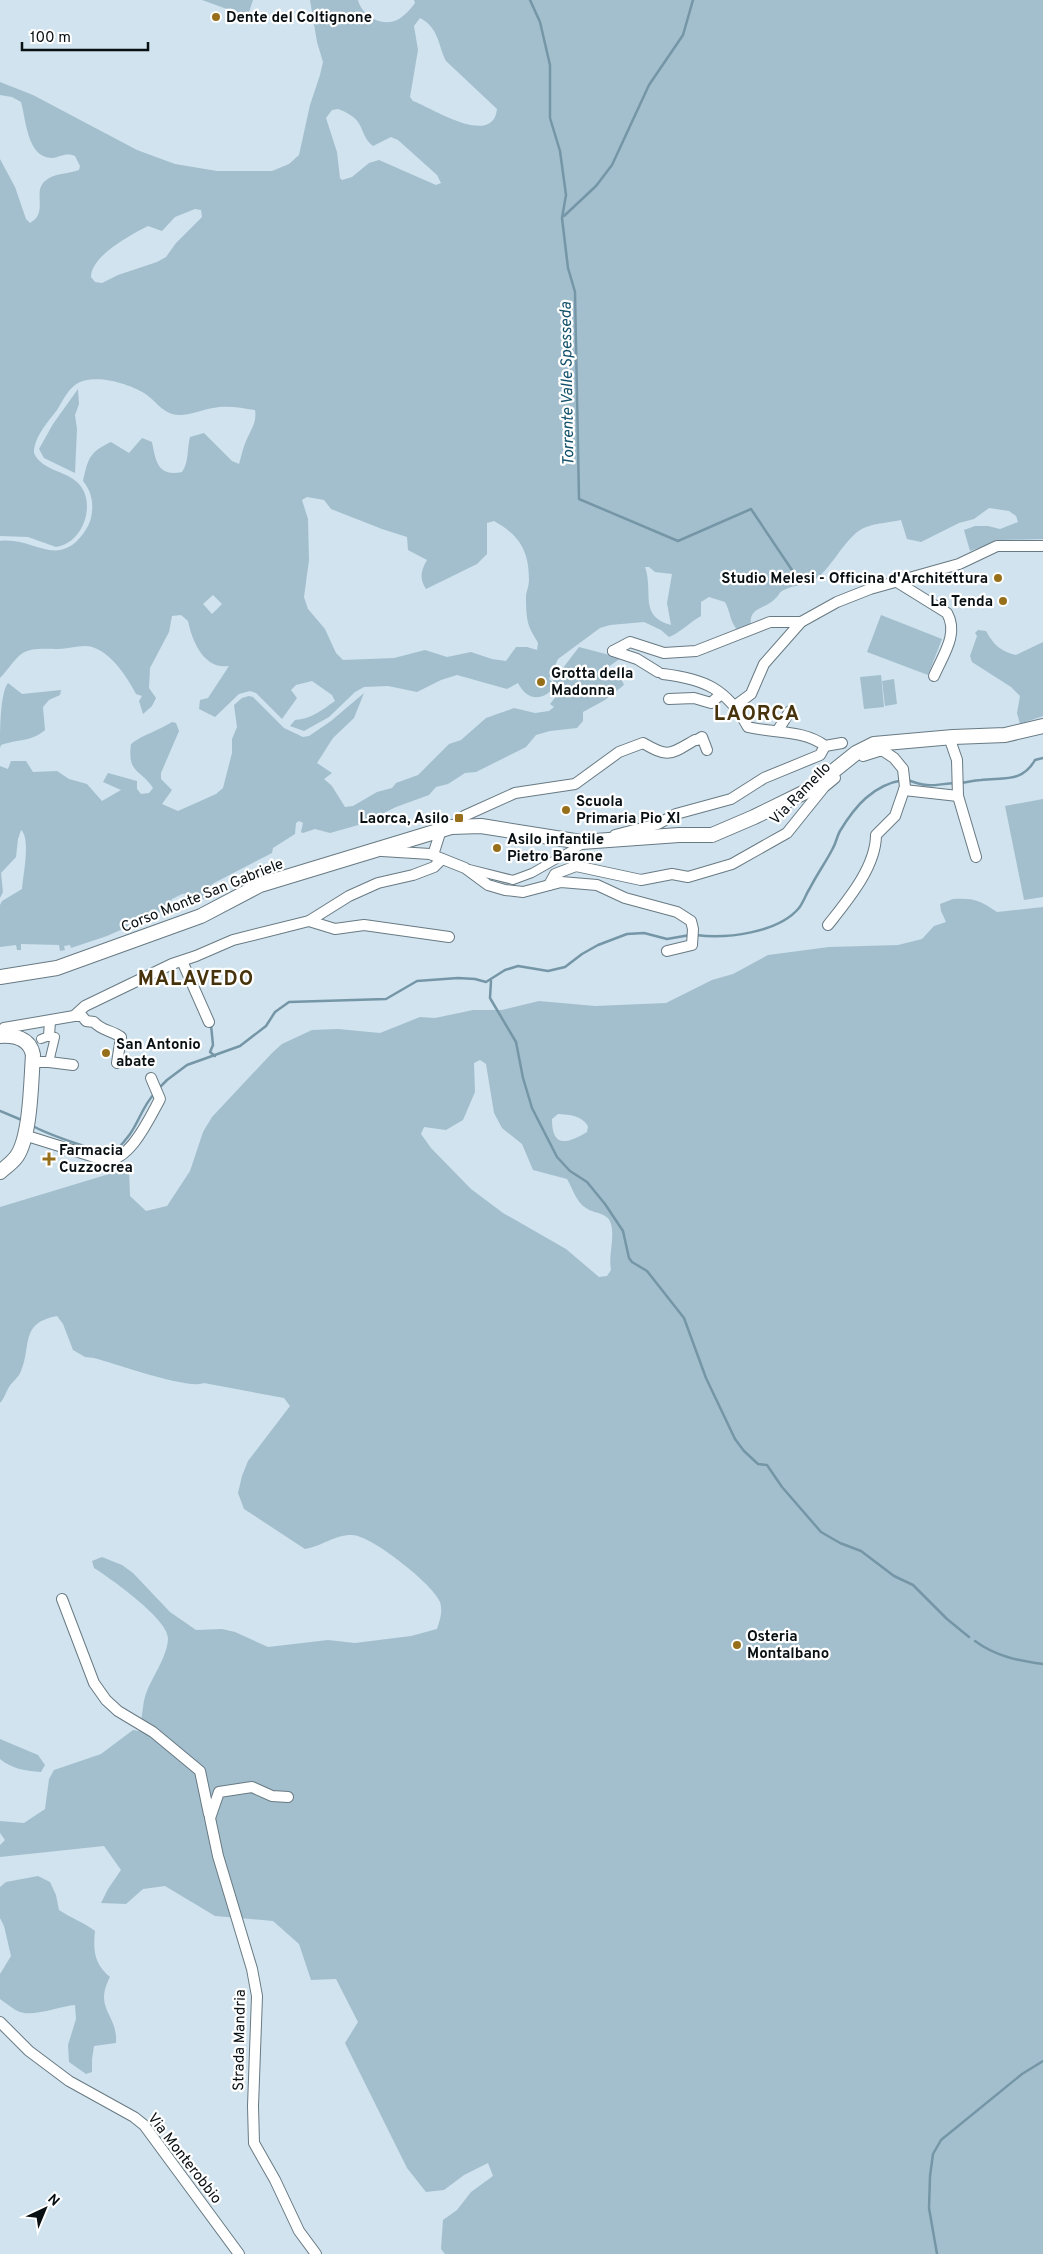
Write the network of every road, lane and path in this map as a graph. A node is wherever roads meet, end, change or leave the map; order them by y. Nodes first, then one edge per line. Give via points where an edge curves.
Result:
1 (1043, 546) edge
2 (897, 582) junction
3 (801, 622) junction
4 (934, 676) dead end
5 (721, 694) junction
6 (669, 700) dead end
7 (736, 705) junction
8 (790, 711) dead end
9 (1043, 726) edge
10 (778, 730) junction
11 (949, 737) junction
12 (842, 743) dead end
13 (825, 746) junction
14 (707, 750) dead end
15 (849, 763) junction
16 (957, 786) junction
17 (905, 789) junction
18 (461, 825) junction
19 (441, 830) junction
20 (591, 841) junction
21 (370, 850) junction
22 (438, 857) junction
23 (976, 857) dead end
24 (465, 868) junction
25 (549, 885) junction
26 (676, 907) dead end
27 (309, 921) junction
28 (692, 925) junction
29 (828, 925) dead end
30 (448, 937) dead end
31 (667, 950) dead end
32 (182, 961) junction
33 (0, 977) edge
34 (74, 1016) junction
35 (50, 1021) junction
36 (209, 1022) dead end
37 (0, 1032) edge
38 (0, 1036) edge
39 (45, 1038) joint
40 (32, 1062) junction
41 (49, 1062) junction
42 (116, 1063) dead end
43 (74, 1065) dead end
44 (153, 1081) dead end
45 (24, 1135) junction
46 (0, 1172) edge
47 (62, 1599) dead end
48 (288, 1798) dead end
49 (210, 1815) junction
50 (0, 2022) edge
51 (239, 2254) edge
52 (316, 2254) edge

1 - 2 street via 997,546 959,564
2 - 3 street via 837,602
2 - 4 street via 946,613 951,621 952,634
3 - 5 street via 770,622 696,651 664,653 630,642 613,652 637,659 661,673 709,684
3 - 7 street via 764,664 751,694
5 - 6 street via 711,703 694,698
5 - 7 street
7 - 10 street via 748,727
8 - 10 street
9 - 11 main road, Corso Monte San Gabriele via 1005,736
10 - 13 street via 819,741
11 - 15 main road, Corso Monte San Gabriele via 874,744 863,748
11 - 16 street via 957,760
12 - 13 street
13 - 20 street via 820,755 764,778 731,799 676,814 658,824
14 - 18 street via 698,739 667,755 643,744 632,746 575,784 515,793 464,816
15 - 17 street, Via Ramello via 882,750 903,769
15 - 20 main road, Corso Monte San Gabriele via 810,789 721,833
15 - 25 street, Via Ramello via 787,833 732,864 688,877 672,874 640,880 576,866 555,874
16 - 17 street
16 - 23 street
17 - 29 street via 895,816 876,835 876,848 854,893
18 - 19 main road, Corso Monte San Gabriele
18 - 20 main road, Corso Monte San Gabriele
19 - 21 main road, Corso Monte San Gabriele
19 - 22 street
20 - 24 street via 513,880
21 - 22 street, Via Ramello
21 - 33 main road, Corso Monte San Gabriele via 256,886 201,916 57,968
22 - 24 street, Via Ramello
22 - 27 street via 434,867 378,883 349,896
24 - 25 street, Via Ramello via 488,885 505,890 523,892
25 - 28 street, Via Ramello via 562,882 597,885 625,898 677,912
26 - 28 street via 688,914
27 - 30 street via 335,929 364,924
27 - 32 street via 233,940
28 - 31 street via 692,945
32 - 34 street via 85,1006
32 - 36 street
34 - 35 street
34 - 42 street via 82,1016 102,1030 112,1031 121,1037
35 - 37 street via 4,1028
35 - 39 street
38 - 40 main road via 24,1040 32,1049
39 - 41 street via 54,1037
40 - 41 street
40 - 45 main road
41 - 43 street
44 - 45 street via 160,1098 145,1126 116,1160 104,1160
45 - 46 main road via 17,1156
47 - 49 street, Strada Mandria via 94,1683 118,1711 153,1732 200,1771
48 - 49 street via 272,1796 252,1787 219,1792
49 - 52 street, Strada Mandria via 218,1856 257,1996 254,2143 299,2231
50 - 51 street, Via Monterobbio via 29,2051 69,2081 144,2125

